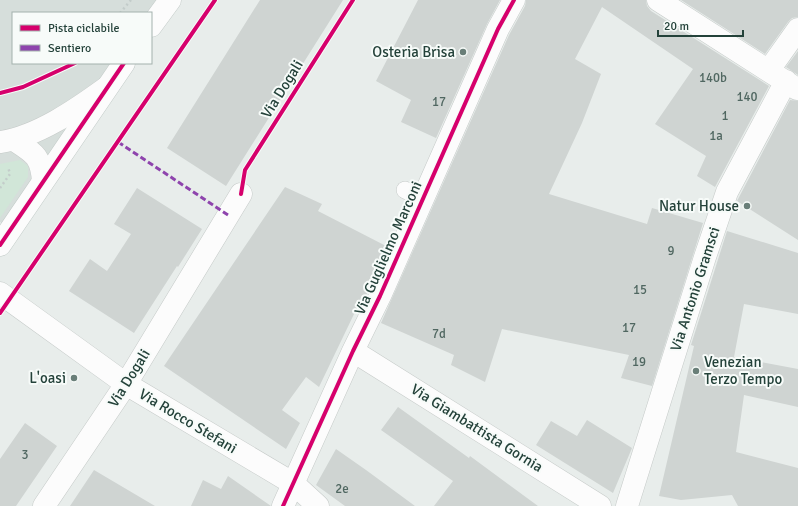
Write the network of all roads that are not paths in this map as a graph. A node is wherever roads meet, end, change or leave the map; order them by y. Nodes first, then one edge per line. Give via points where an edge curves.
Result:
1 (170, 0) edge
2 (514, 0) edge
3 (658, 0) edge
4 (152, 25) edge
5 (798, 29) edge
6 (123, 64) edge
7 (784, 80) edge
8 (106, 88) junction
9 (7, 141) edge
10 (42, 181) junction
11 (241, 194) road end
12 (0, 245) edge
13 (0, 293) edge
14 (353, 351) junction
15 (126, 384) junction
16 (294, 484) junction
17 (44, 506) edge
18 (283, 506) edge
19 (318, 506) edge
20 (600, 506) edge
21 (627, 506) edge

1 - 4 street
2 - 14 street, Via Guglielmo Marconi via 414,195 380,296
3 - 7 street
5 - 7 street, Via Antonio Gramsci
6 - 8 street
7 - 21 street, Via Antonio Gramsci via 727,192
8 - 9 street via 75,110
8 - 10 street
9 - 10 street via 37,157 42,167
10 - 12 street
11 - 15 street, Via Dogali
13 - 15 street, Via Rocco Stefani
14 - 16 street, Via Guglielmo Marconi
14 - 20 street, Via Giambattista Gornia
15 - 16 street, Via Rocco Stefani
15 - 17 street, Via Dogali
16 - 18 street, Via Guglielmo Marconi
16 - 19 street, Via Rocco Stefani

